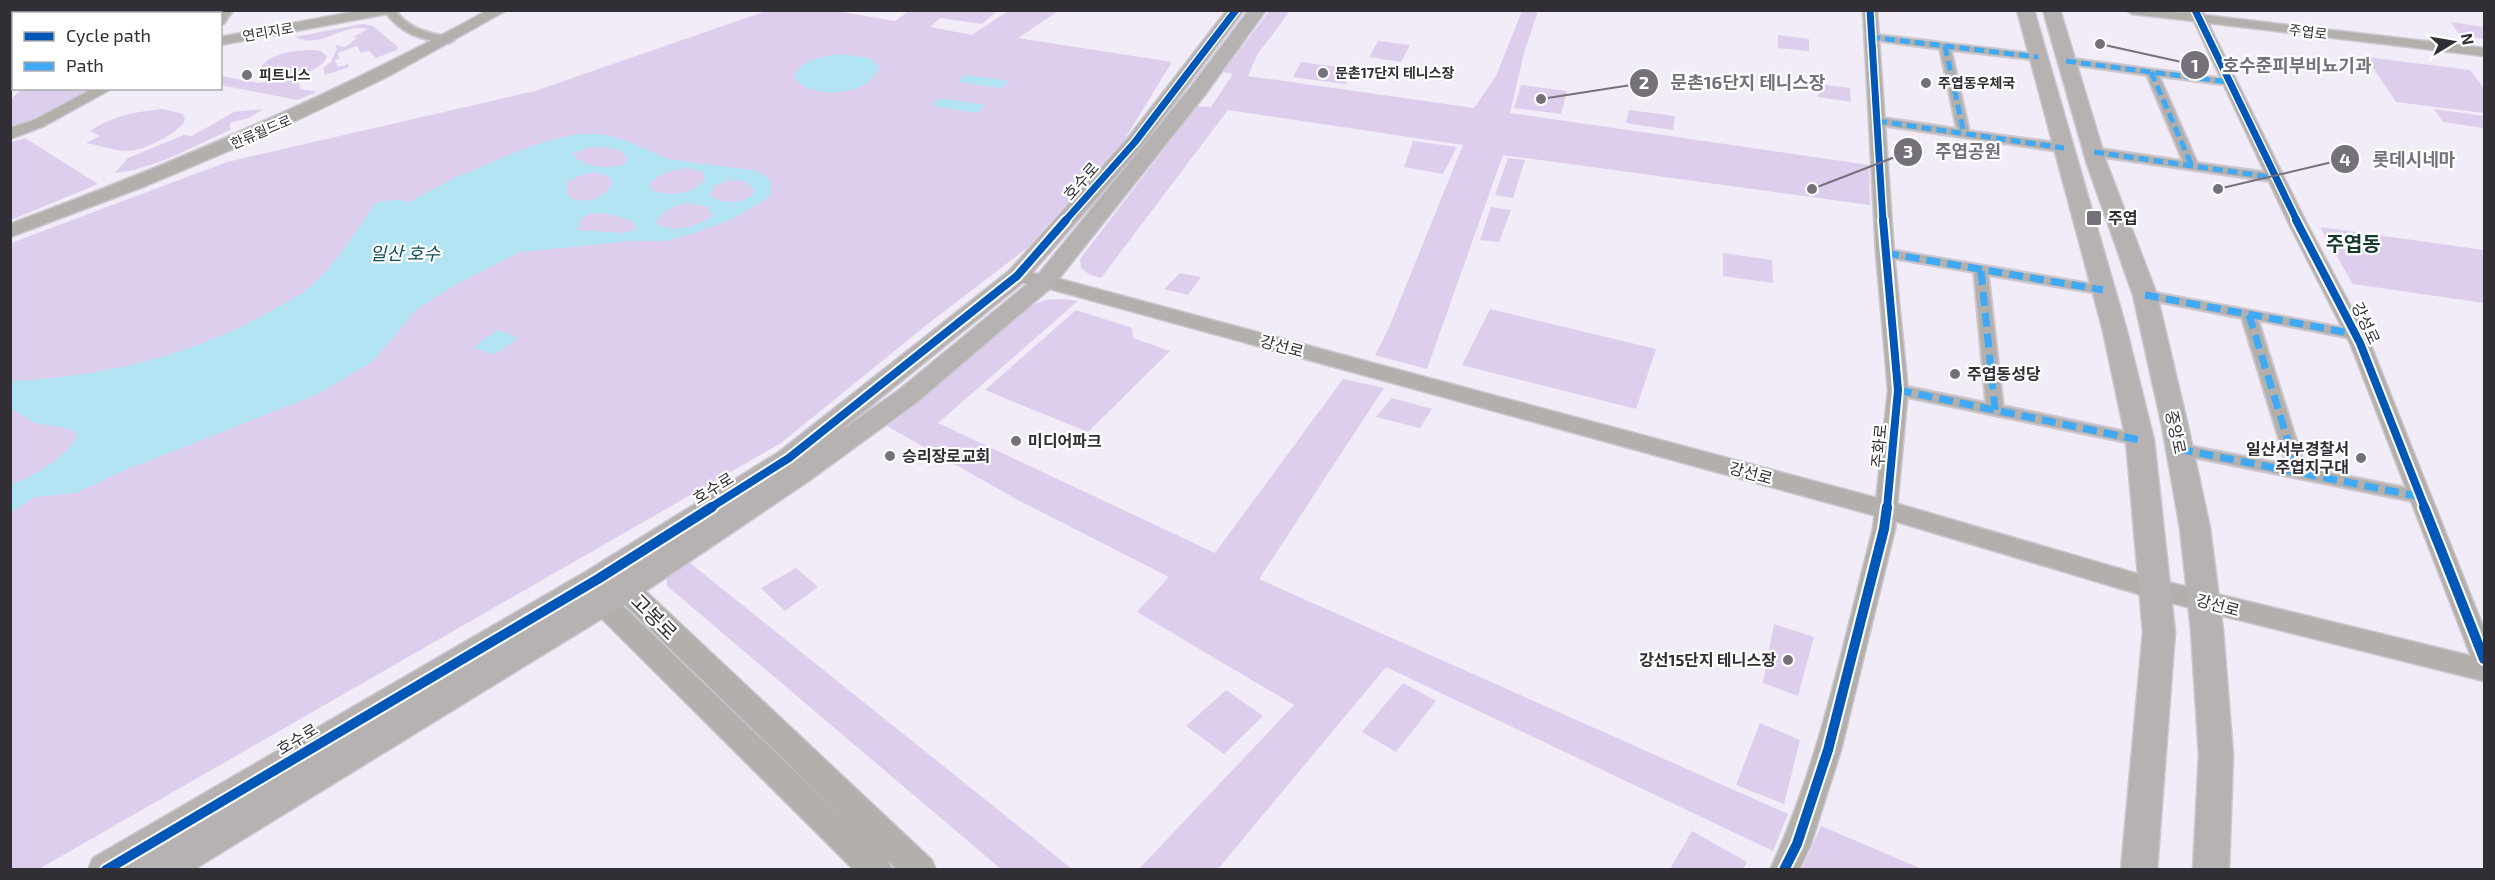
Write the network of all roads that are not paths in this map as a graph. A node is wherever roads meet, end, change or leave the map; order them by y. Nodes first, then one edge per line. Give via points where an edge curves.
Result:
1 (388, 10) edge
2 (500, 10) edge
3 (1236, 10) edge
4 (1258, 10) edge
5 (1870, 10) edge
6 (2025, 10) edge
7 (2051, 10) edge
8 (2133, 10) edge
9 (2197, 14) edge
10 (1870, 36) junction
11 (449, 40) junction
12 (222, 41) edge
13 (1945, 46) junction
14 (2484, 52) edge
15 (2038, 57) junction
16 (2066, 61) junction
17 (2151, 72) junction
18 (2228, 82) junction
19 (102, 90) edge
20 (1877, 121) junction
21 (13, 133) edge
22 (1964, 134) junction
23 (2064, 148) junction
24 (2094, 152) junction
25 (2192, 166) junction
26 (2277, 178) junction
27 (10, 231) edge
28 (1885, 253) junction
29 (1980, 271) junction
30 (1017, 276) junction
31 (1045, 281) junction
32 (2103, 290) junction
33 (2145, 296) junction
34 (2249, 315) junction
35 (2355, 334) junction
36 (1898, 390) junction
37 (1995, 410) junction
38 (2140, 440) junction
39 (2180, 449) junction
40 (2298, 473) junction
41 (2422, 497) junction
42 (1888, 510) junction
43 (2155, 589) junction
44 (609, 590) junction
45 (2202, 601) junction
46 (2484, 659) edge
47 (2484, 670) edge
48 (106, 870) edge
49 (160, 870) edge
50 (876, 870) edge
51 (920, 870) edge
52 (1784, 870) edge
53 (2139, 870) edge
54 (2211, 870) edge

1 - 11 street via 408,30
1 - 12 street, 연리지로
2 - 11 main road, 한류월드로
3 - 30 main road, 호수로 via 1135,141
4 - 31 main road, 호수로
5 - 10 street, 주화로
6 - 15 main road
7 - 16 main road, 중앙로
8 - 9 street, 주엽로
9 - 14 street, 주엽로
9 - 18 street, 강성로
10 - 13 street
10 - 20 street, 주화로
11 - 27 main road, 한류월드로 via 301,114
13 - 15 street
13 - 22 street
15 - 23 main road
16 - 17 street
16 - 24 main road, 중앙로
17 - 18 street
17 - 25 street
18 - 26 street, 강성로
19 - 21 street
20 - 22 street
20 - 28 street, 주화로
22 - 23 street
23 - 32 main road
24 - 25 street
24 - 33 main road, 중앙로
25 - 26 street
26 - 35 street, 강성로
28 - 29 street
28 - 36 street, 주화로
29 - 32 street
29 - 37 street
30 - 31 main road, 강선로
30 - 44 main road, 호수로 via 789,458
31 - 42 main road, 강선로
31 - 44 main road, 호수로 via 908,396 800,473
32 - 38 main road
33 - 34 street
33 - 39 main road, 중앙로
34 - 35 street
34 - 40 street
35 - 41 street, 강성로
36 - 37 street
36 - 42 street, 주화로
37 - 38 street
38 - 43 main road
39 - 40 street
39 - 45 main road, 중앙로 via 2195,528
40 - 41 street
41 - 46 street, 강성로
42 - 43 main road, 강선로
42 - 52 street, 주화로 via 1828,750 1797,844
43 - 45 main road, 강선로
43 - 53 main road via 2159,632
44 - 48 main road, 호수로
44 - 49 main road, 호수로
44 - 50 main road, 고봉로
44 - 51 main road, 고봉로
45 - 47 main road, 강선로
45 - 54 main road, 중앙로 via 2216,755

